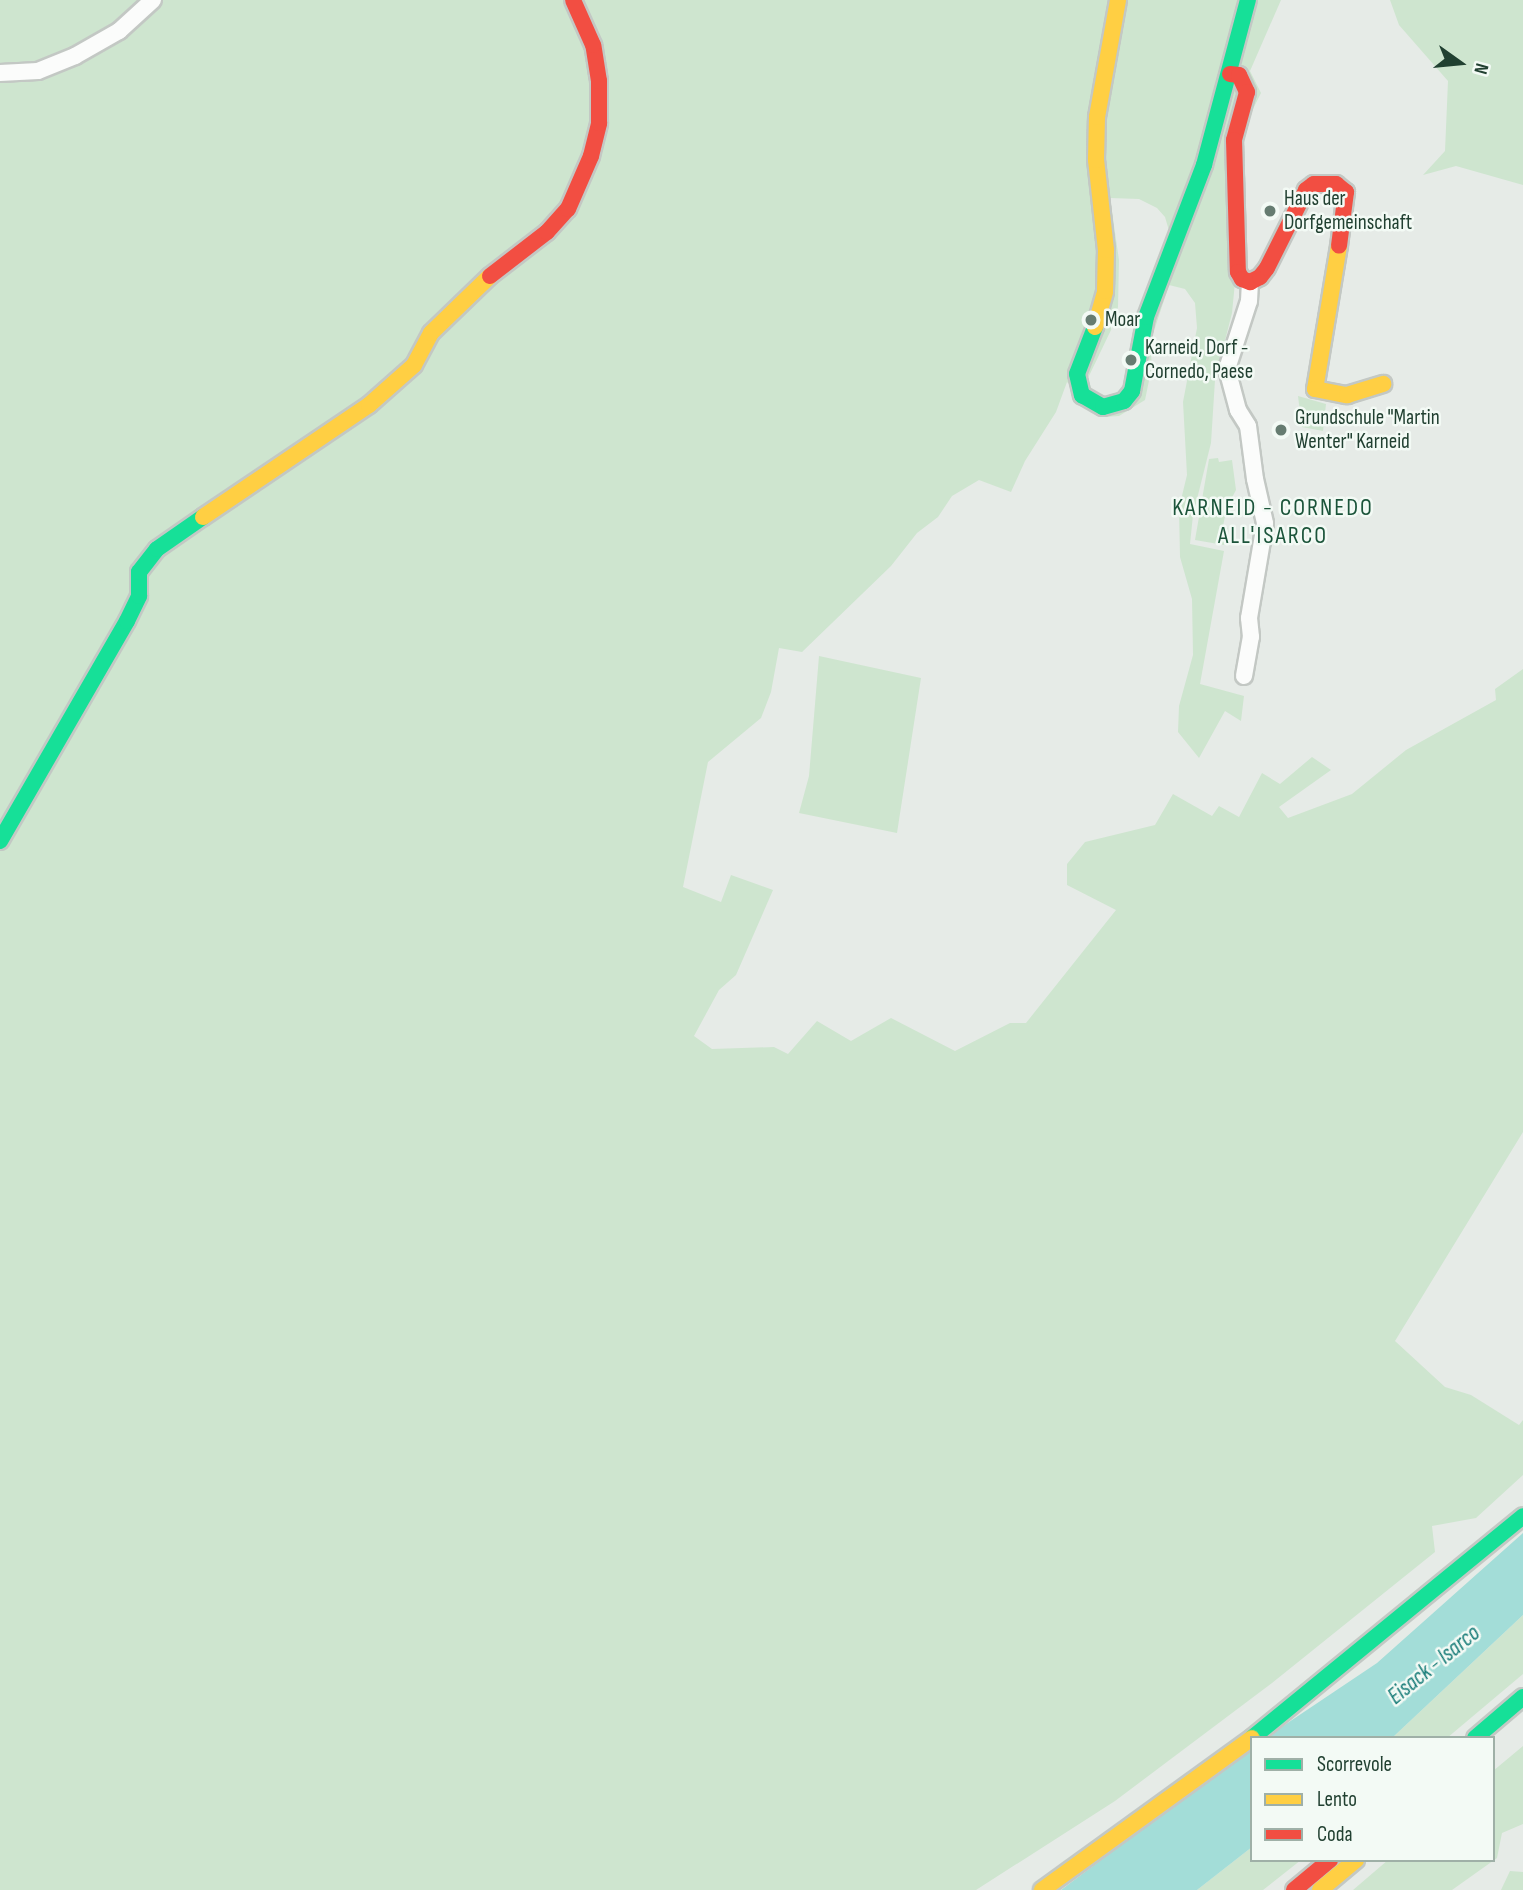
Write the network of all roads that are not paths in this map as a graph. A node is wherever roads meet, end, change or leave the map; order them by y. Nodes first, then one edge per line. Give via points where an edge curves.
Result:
1 (153, 0) edge
2 (573, 0) edge
3 (1118, 0) edge
4 (1248, 0) edge
5 (0, 73) edge
6 (1230, 74) junction
7 (1250, 282) junction
8 (1383, 384) dead end
9 (1244, 676) dead end
10 (0, 841) edge
11 (1523, 1516) edge
12 (1523, 1697) edge
13 (1523, 1719) edge
14 (1254, 1736) edge
15 (1477, 1736) edge
16 (1250, 1739) edge
17 (1495, 1742) edge
18 (1328, 1862) edge
19 (1354, 1862) edge
20 (1042, 1890) edge
21 (1294, 1890) edge
22 (1320, 1890) edge

1 - 5 street via 119,31 75,56 38,71
2 - 10 main road via 593,45 600,123 568,209 547,232 473,289 431,333 414,365 369,405 157,549 139,572 139,596 127,621
3 - 6 main road via 1097,117 1105,291 1077,374 1082,395 1091,403 1115,405 1132,391 1146,317 1204,165
4 - 6 main road
6 - 7 main road via 1239,75 1247,92 1234,140 1238,272
7 - 8 main road via 1267,268 1306,190 1326,181 1336,184 1346,192 1346,206 1315,389 1347,394
7 - 9 street via 1249,301 1227,369 1238,410 1248,426 1265,523
11 - 14 main road
12 - 15 main road
13 - 17 main road
16 - 20 main road
18 - 21 main road
19 - 22 main road

